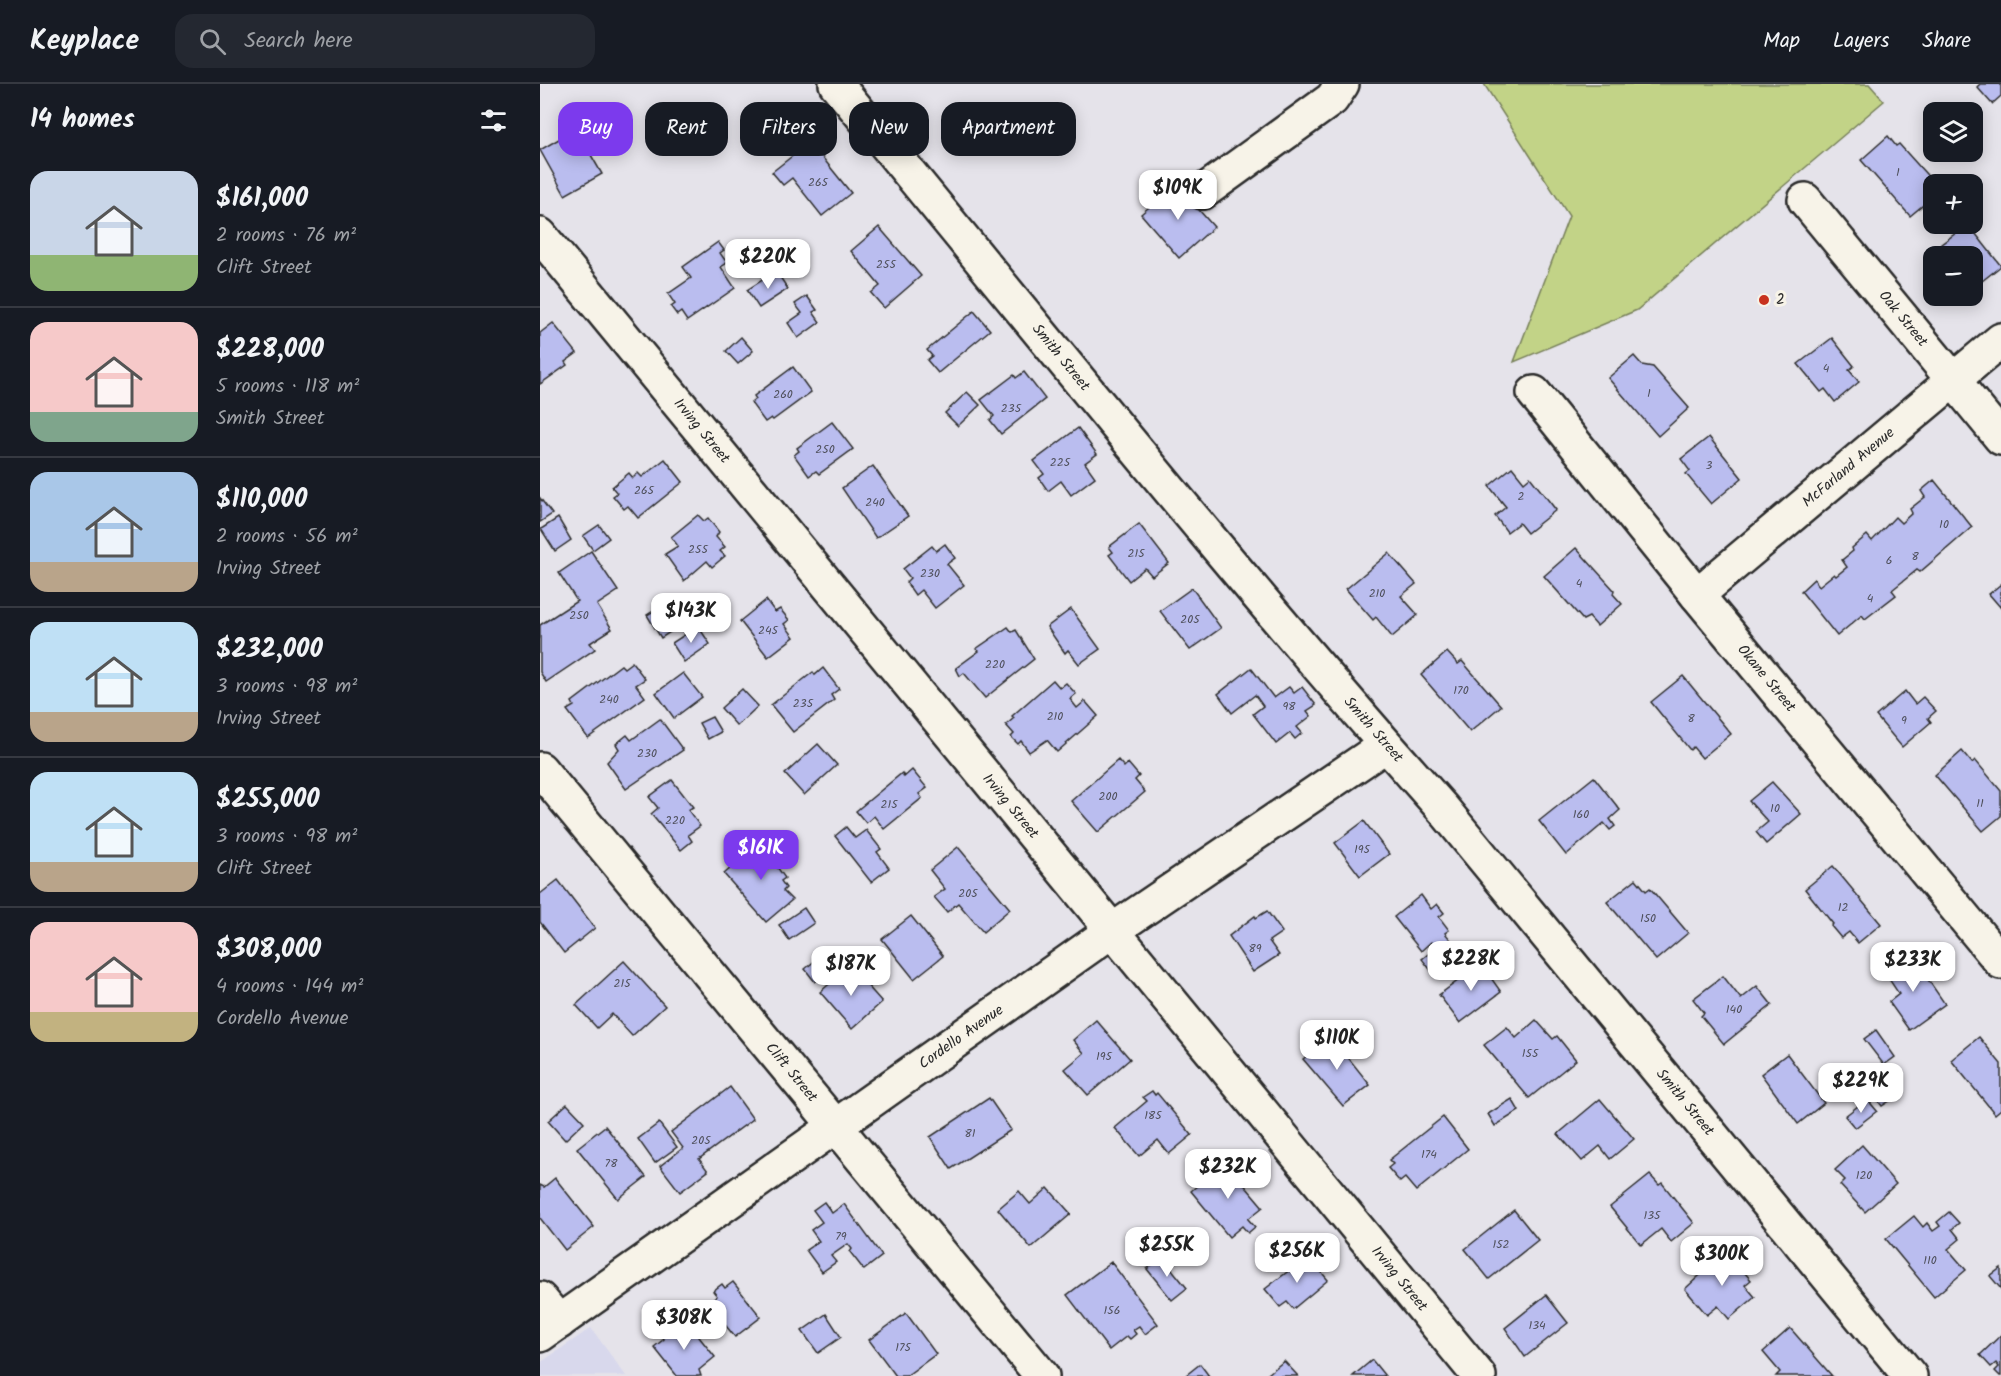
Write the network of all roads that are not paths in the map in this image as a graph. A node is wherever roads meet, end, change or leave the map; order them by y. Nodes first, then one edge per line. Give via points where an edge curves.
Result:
1 (836, 84) edge
2 (1342, 84) edge
3 (1203, 192) dead end
4 (1804, 200) dead end
5 (540, 235) edge
6 (2001, 340) edge
7 (1954, 380) junction
8 (1534, 393) dead end
9 (2001, 438) edge
10 (1697, 595) junction
11 (1386, 745) junction
12 (540, 769) edge
13 (1113, 930) junction
14 (2001, 962) edge
15 (837, 1127) junction
16 (546, 1319) edge
17 (1042, 1376) edge
18 (1479, 1376) edge
19 (1910, 1376) edge

1 - 11 street, Smith Street
2 - 3 street via 1332,99
4 - 7 street, Oak Street
5 - 13 street, Irving Street
6 - 7 street, McFarland Avenue
7 - 9 street, Oak Street
7 - 10 street, McFarland Avenue
8 - 10 street, Okane Street
10 - 14 street, Okane Street
11 - 13 street, Cordello Avenue
11 - 19 street, Smith Street
12 - 15 street, Clift Street
13 - 15 street, Cordello Avenue
13 - 18 street, Irving Street
15 - 16 street, Cordello Avenue
15 - 17 street, Clift Street

